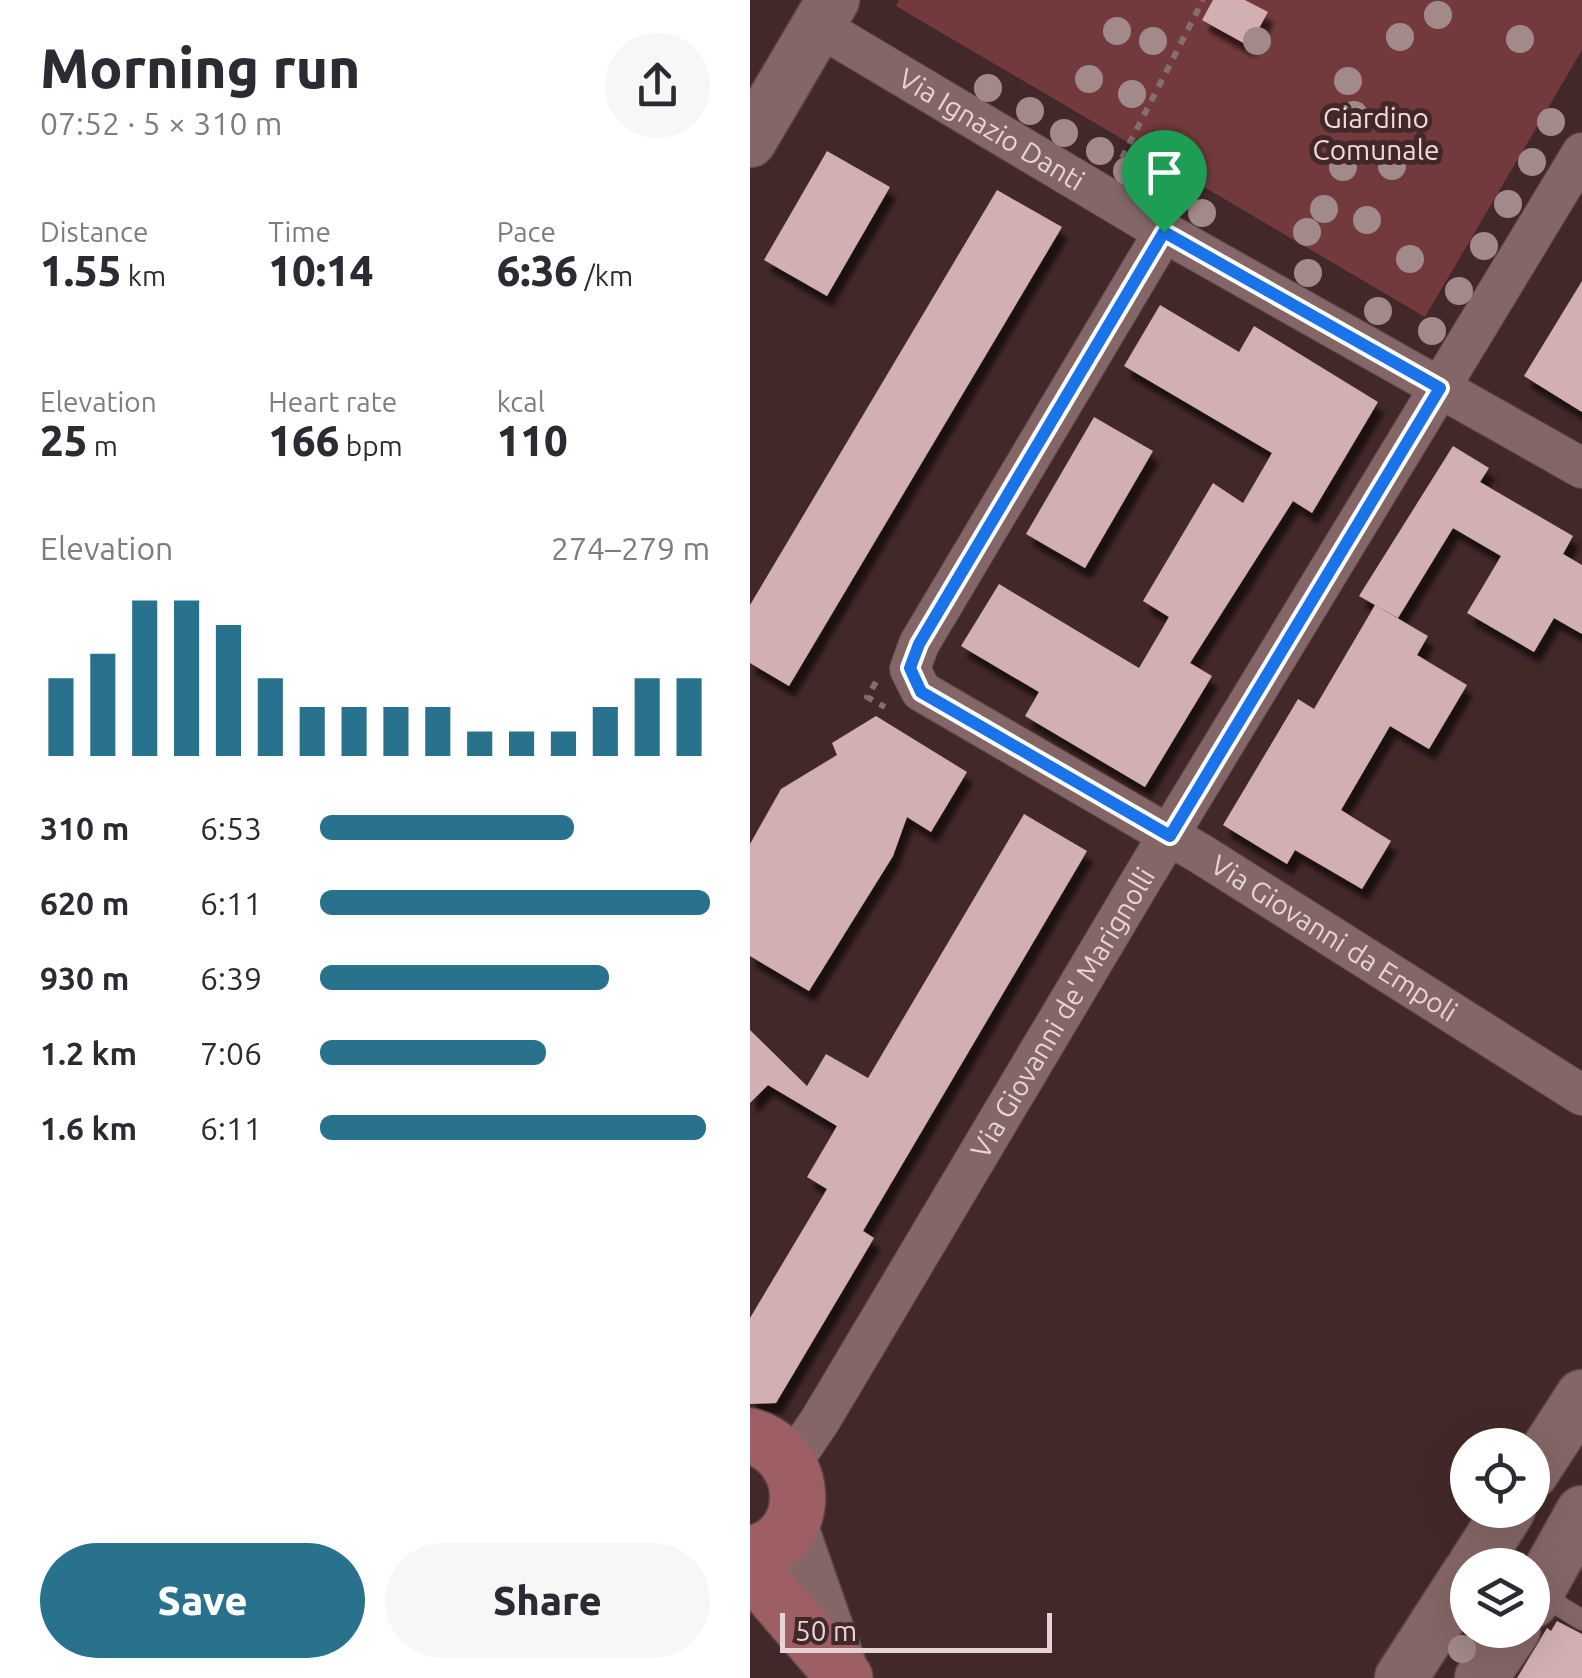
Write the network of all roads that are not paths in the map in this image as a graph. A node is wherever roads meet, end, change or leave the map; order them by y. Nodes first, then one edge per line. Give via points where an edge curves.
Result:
1 (826, 13) edge
2 (750, 141) edge
3 (1582, 153) edge
4 (1164, 232) junction
5 (1440, 388) junction
6 (1582, 468) edge
7 (1170, 836) junction
8 (1582, 1095) edge
9 (1582, 1396) edge
10 (1550, 1445) edge
11 (770, 1450) edge
12 (1582, 1512) edge
13 (770, 1540) edge
14 (750, 1568) edge
15 (1550, 1569) edge
16 (1450, 1602) edge
17 (1550, 1613) edge
18 (1582, 1620) edge
19 (1501, 1648) edge
20 (844, 1677) edge
21 (1401, 1678) edge
22 (1481, 1678) edge

1 - 2 street
1 - 4 street, Via Ignazio Danti
3 - 5 street, Via Giovanni de' Marignolli
4 - 5 street, Via Ignazio Danti
4 - 7 street, Via Giovanni da Empoli via 910,668 921,692
5 - 6 street, Via Ignazio Danti
5 - 7 street, Via Giovanni de' Marignolli
7 - 8 street, Via Giovanni da Empoli
7 - 11 street, Via Giovanni de' Marignolli
9 - 10 street
11 - 13 main road via 798,1494
12 - 15 street
13 - 20 street
14 - 20 main road
16 - 21 street
17 - 18 lane
19 - 22 street

